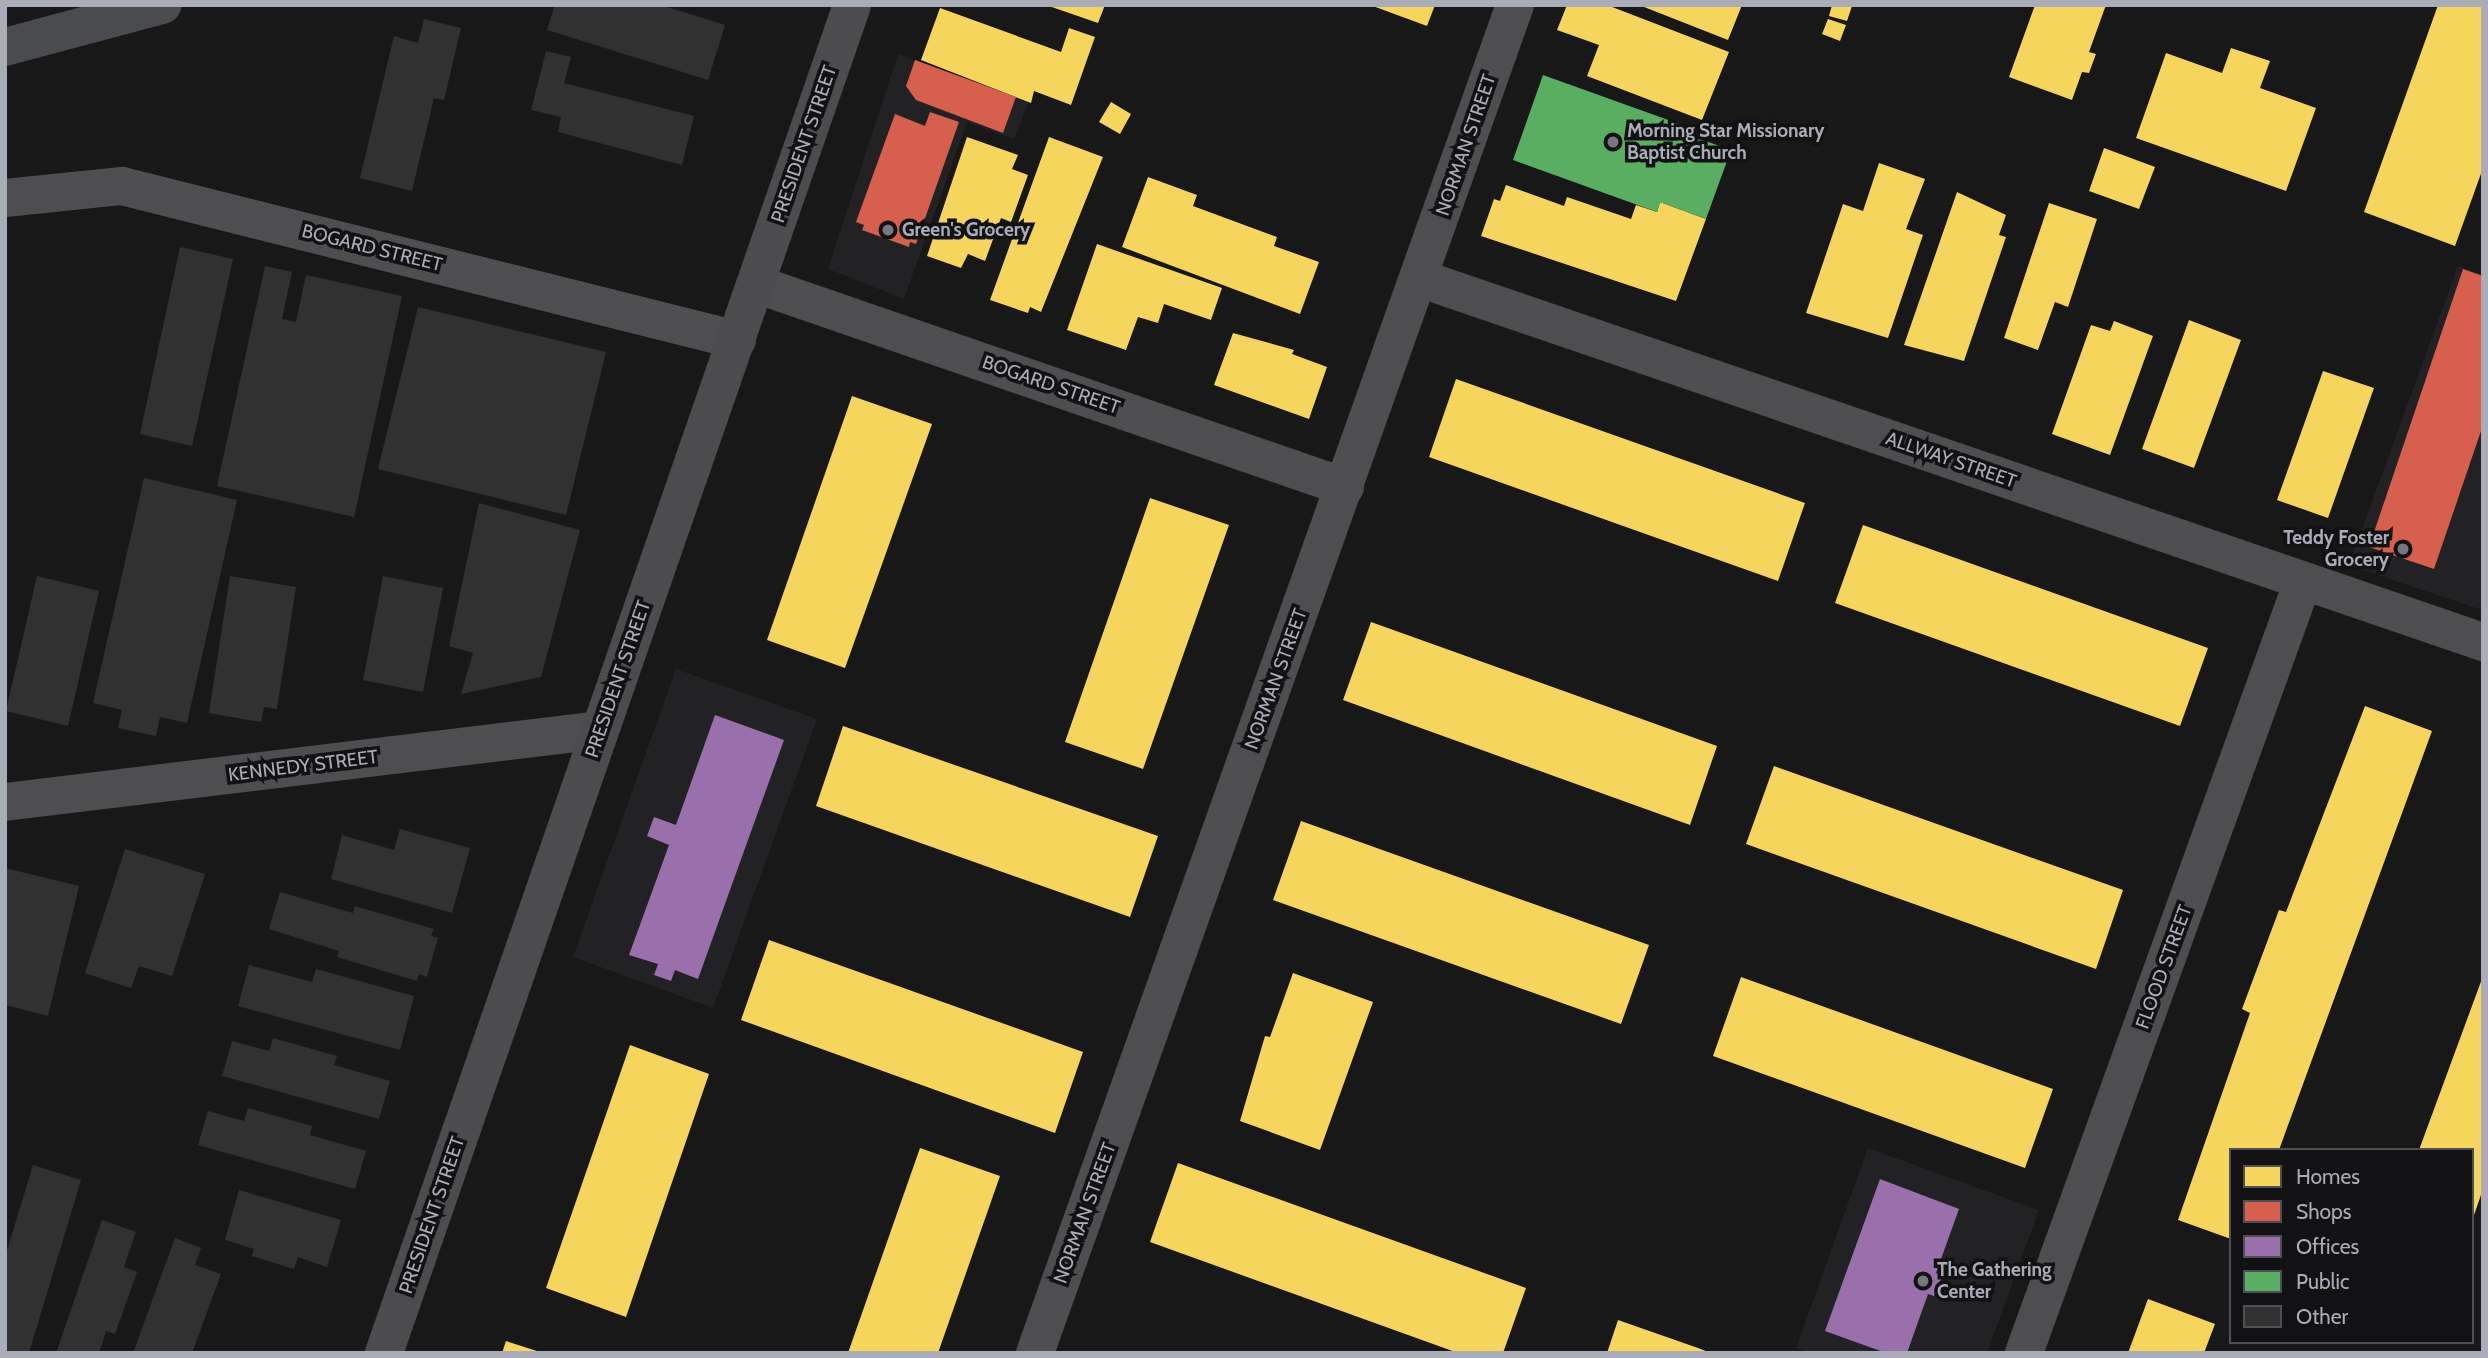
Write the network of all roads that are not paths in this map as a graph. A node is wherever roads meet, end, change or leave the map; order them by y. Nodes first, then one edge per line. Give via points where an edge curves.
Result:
1 (162, 5) edge
2 (852, 5) edge
3 (1515, 5) edge
4 (5, 47) edge
5 (5, 198) edge
6 (1419, 278) junction
7 (756, 284) junction
8 (737, 340) junction
9 (1345, 487) junction
10 (2304, 580) junction
11 (2483, 642) edge
12 (600, 730) junction
13 (5, 802) edge
14 (384, 1353) edge
15 (1035, 1353) edge
16 (2024, 1353) edge

1 - 4 highway
2 - 7 street, PRESIDENT STREET
3 - 6 street, NORMAN STREET
5 - 8 street, BOGARD STREET via 122,186
6 - 9 street, NORMAN STREET
6 - 10 street, ALLWAY STREET
7 - 8 street, PRESIDENT STREET
7 - 9 street, BOGARD STREET
8 - 12 street, PRESIDENT STREET
9 - 15 street, NORMAN STREET
10 - 11 street, ALLWAY STREET
10 - 16 street, FLOOD STREET
12 - 13 street, KENNEDY STREET
12 - 14 street, PRESIDENT STREET

